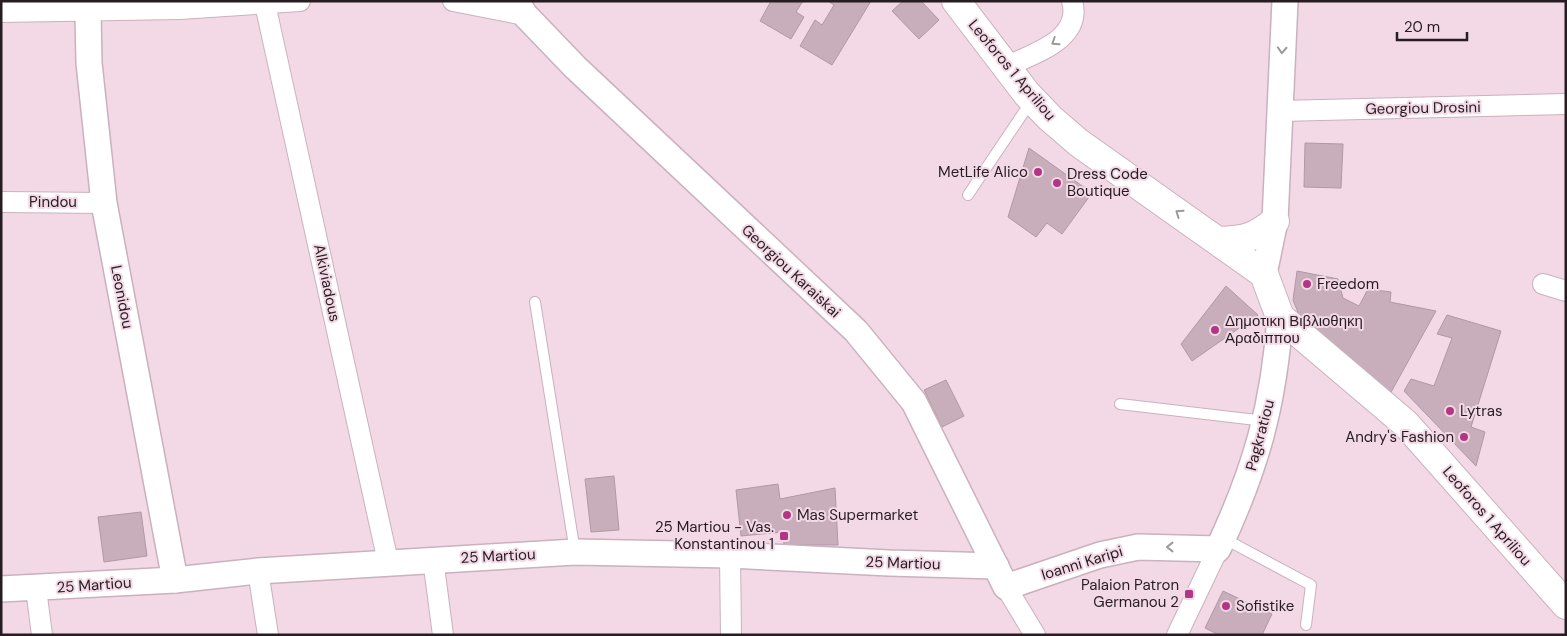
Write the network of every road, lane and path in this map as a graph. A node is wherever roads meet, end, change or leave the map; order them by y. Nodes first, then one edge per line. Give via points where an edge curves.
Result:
1 (300, 1) edge
2 (453, 1) edge
3 (956, 1) edge
4 (1072, 1) edge
5 (1285, 1) edge
6 (265, 4) junction
7 (91, 7) edge
8 (520, 8) edge
9 (1, 12) edge
10 (1006, 66) junction
11 (1033, 99) junction
12 (1566, 104) edge
13 (1280, 111) junction
14 (968, 194) dead end
15 (1, 202) edge
16 (104, 203) junction
17 (1275, 222) junction
18 (1219, 242) junction
19 (1264, 274) junction
20 (1543, 284) dead end
21 (1566, 291) edge
22 (535, 302) dead end
23 (1280, 317) junction
24 (1120, 404) dead end
25 (1266, 421) junction
26 (1221, 543) junction
27 (575, 552) junction
28 (730, 555) junction
29 (433, 559) junction
30 (388, 562) junction
31 (258, 571) junction
32 (1001, 576) junction
33 (175, 580) junction
34 (1, 589) edge
35 (36, 589) junction
36 (1564, 599) edge
37 (1306, 625) dead end
38 (42, 635) edge
39 (268, 635) edge
40 (443, 635) edge
41 (731, 635) edge
42 (1035, 635) edge
43 (1177, 635) edge

1 - 6 street
2 - 8 street
3 - 10 main road, Leoforos 1 Apriliou
4 -> 10 street via 1074,21 1058,41
5 -> 13 street
6 - 7 street
6 - 30 street, Alkiviadous
7 - 9 street
7 - 16 street, Leonidou via 89,63
8 - 32 street, Georgiou Karaiskai via 575,67 856,331 914,402
10 - 11 main road, Leoforos 1 Apriliou
11 - 14 lane
18 -> 11 main road, Leoforos 1 Apriliou via 1079,143
12 - 13 street, Georgiou Drosini
13 - 17 street
15 - 16 street, Pindou
16 - 33 street, Leonidou
17 - 18 main road via 1261,234 1244,240
17 - 19 street
18 - 19 main road, Leoforos 1 Apriliou
19 - 23 main road, Leoforos 1 Apriliou
20 - 21 street
22 - 27 lane
23 - 25 street, Pagkratiou via 1276,367
23 - 36 main road, Leoforos 1 Apriliou via 1406,424
24 - 25 lane
25 - 26 street, Pagkratiou via 1243,495
26 -> 32 street, Ioanni Karipi via 1138,547
26 - 37 lane via 1312,586
26 - 43 street
27 - 28 street, 25 Martiou
27 - 29 street, 25 Martiou
28 - 32 street, 25 Martiou via 889,564
28 - 41 street
29 - 30 street, 25 Martiou
29 - 40 street
30 - 31 street, 25 Martiou
31 - 33 street, 25 Martiou
31 - 39 street
32 - 42 street
33 - 35 street, 25 Martiou
34 - 35 street, 25 Martiou
35 - 38 street

